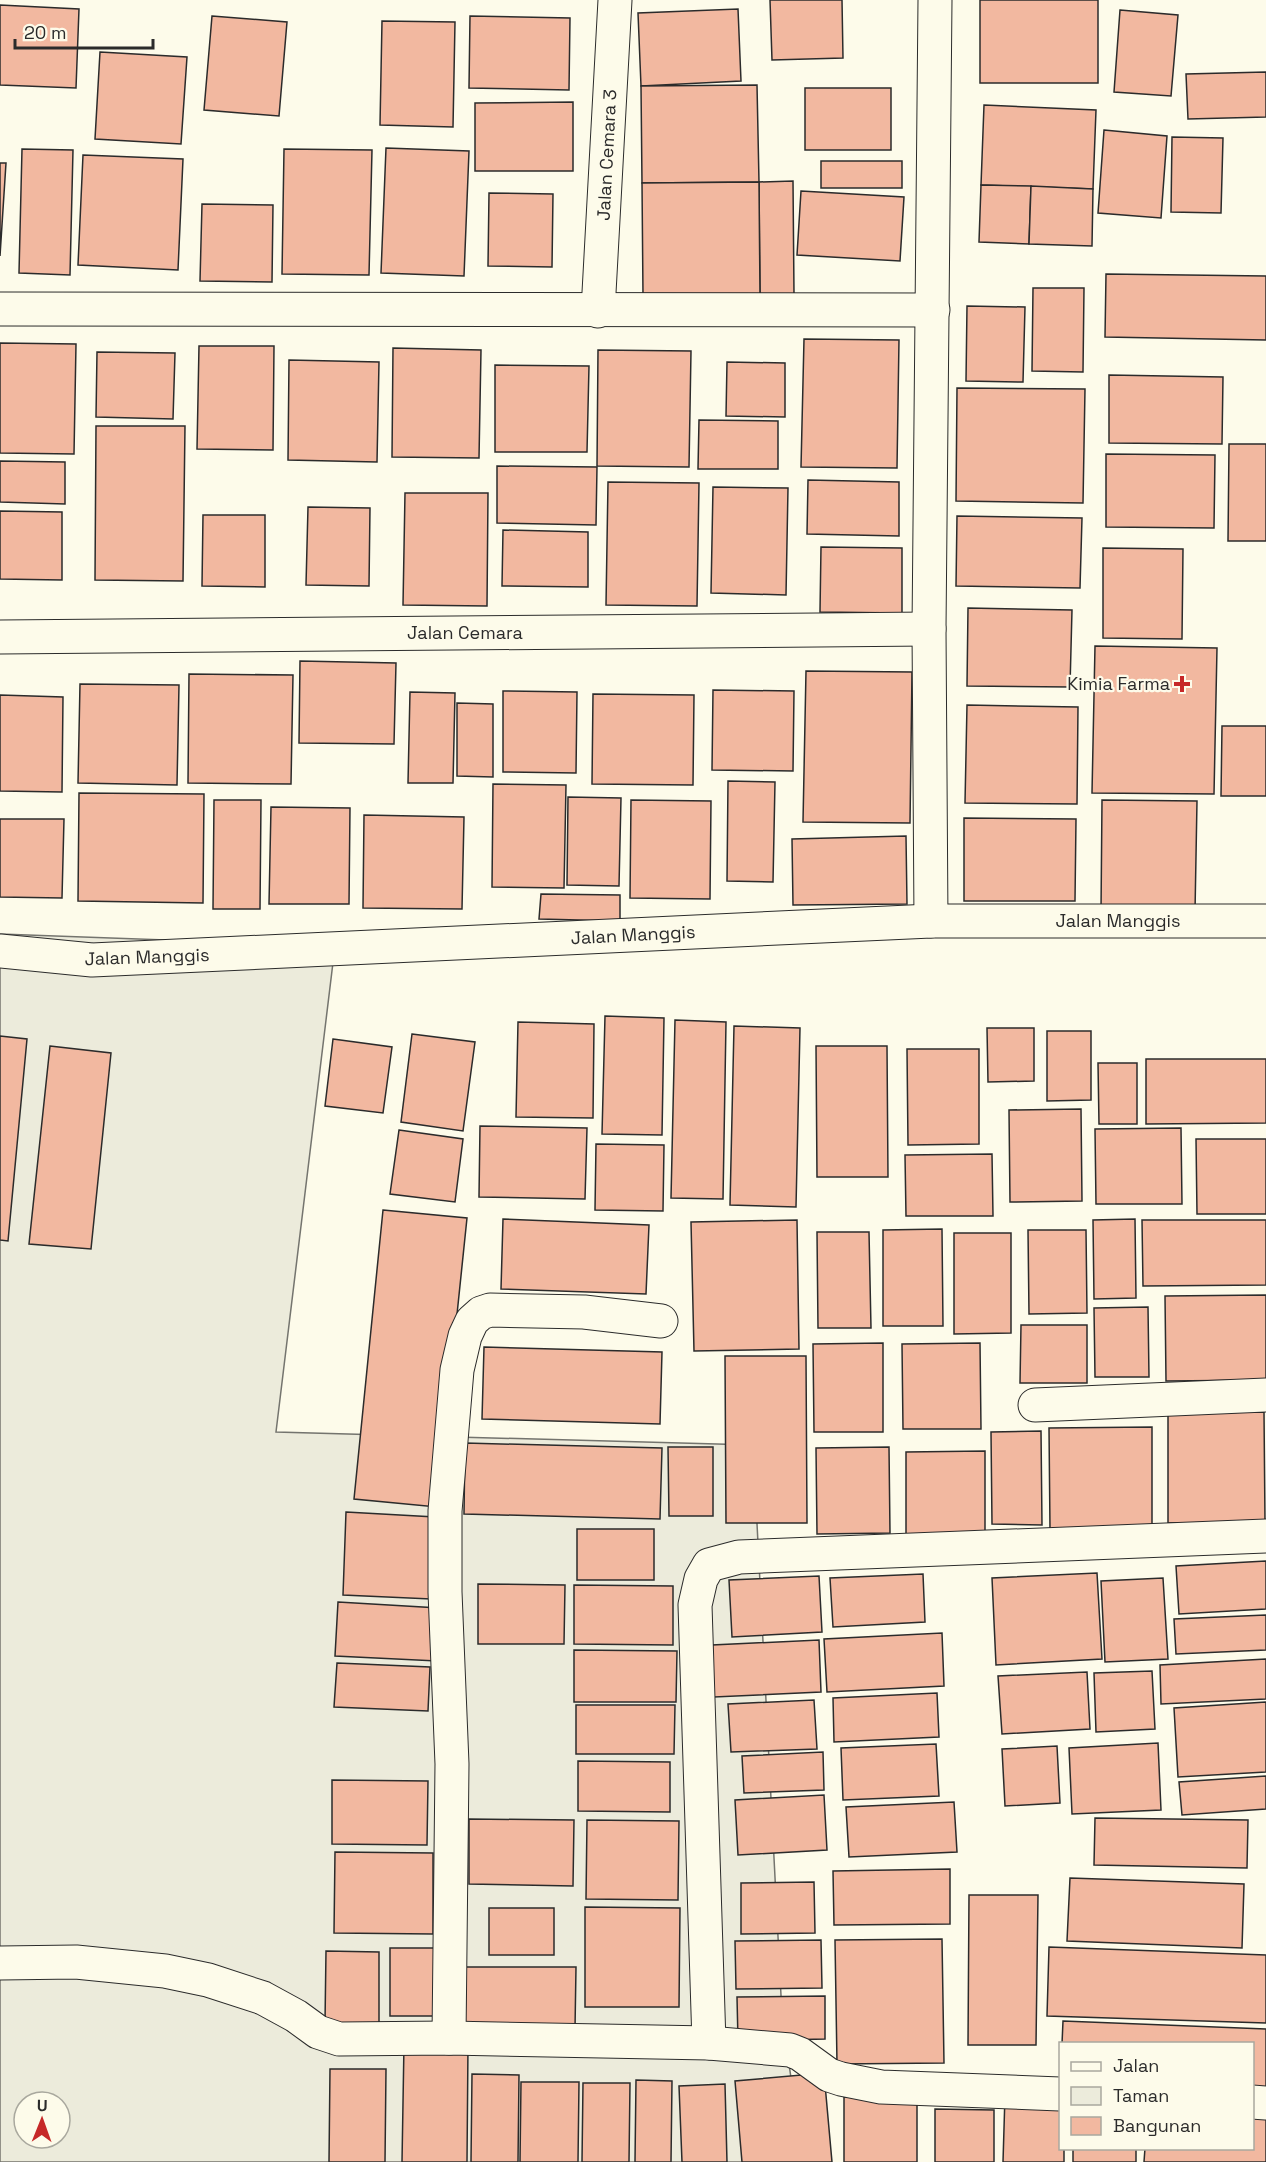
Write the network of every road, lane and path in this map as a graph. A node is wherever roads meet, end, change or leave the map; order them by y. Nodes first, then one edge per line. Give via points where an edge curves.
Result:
1 (615, 0) edge
2 (935, 0) edge
3 (0, 309) edge
4 (933, 310) junction
5 (598, 311) junction
6 (929, 629) junction
7 (0, 637) edge
8 (931, 921) junction
9 (1266, 921) edge
10 (0, 951) edge
11 (661, 1321) dead end
12 (1266, 1395) edge
13 (1035, 1405) dead end
14 (1266, 1536) edge
15 (0, 1963) edge
16 (449, 2038) junction
17 (709, 2043) junction
18 (1059, 2094) edge

1 - 5 street, Jalan Cemara 3
2 - 4 street
3 - 5 street
4 - 5 street
4 - 6 street
6 - 7 street, Jalan Cemara
6 - 8 street
8 - 9 street, Jalan Manggis
8 - 10 street, Jalan Manggis via 92,960
11 - 16 street via 584,1312 490,1310 472,1321 465,1336 457,1370 445,1511 452,1764
12 - 13 street
14 - 17 street via 739,1557 709,1565 695,1605
15 - 16 street via 76,1962 165,1971 263,1998 318,2032 339,2039
16 - 17 street
17 - 18 street via 790,2050 829,2075 881,2087

